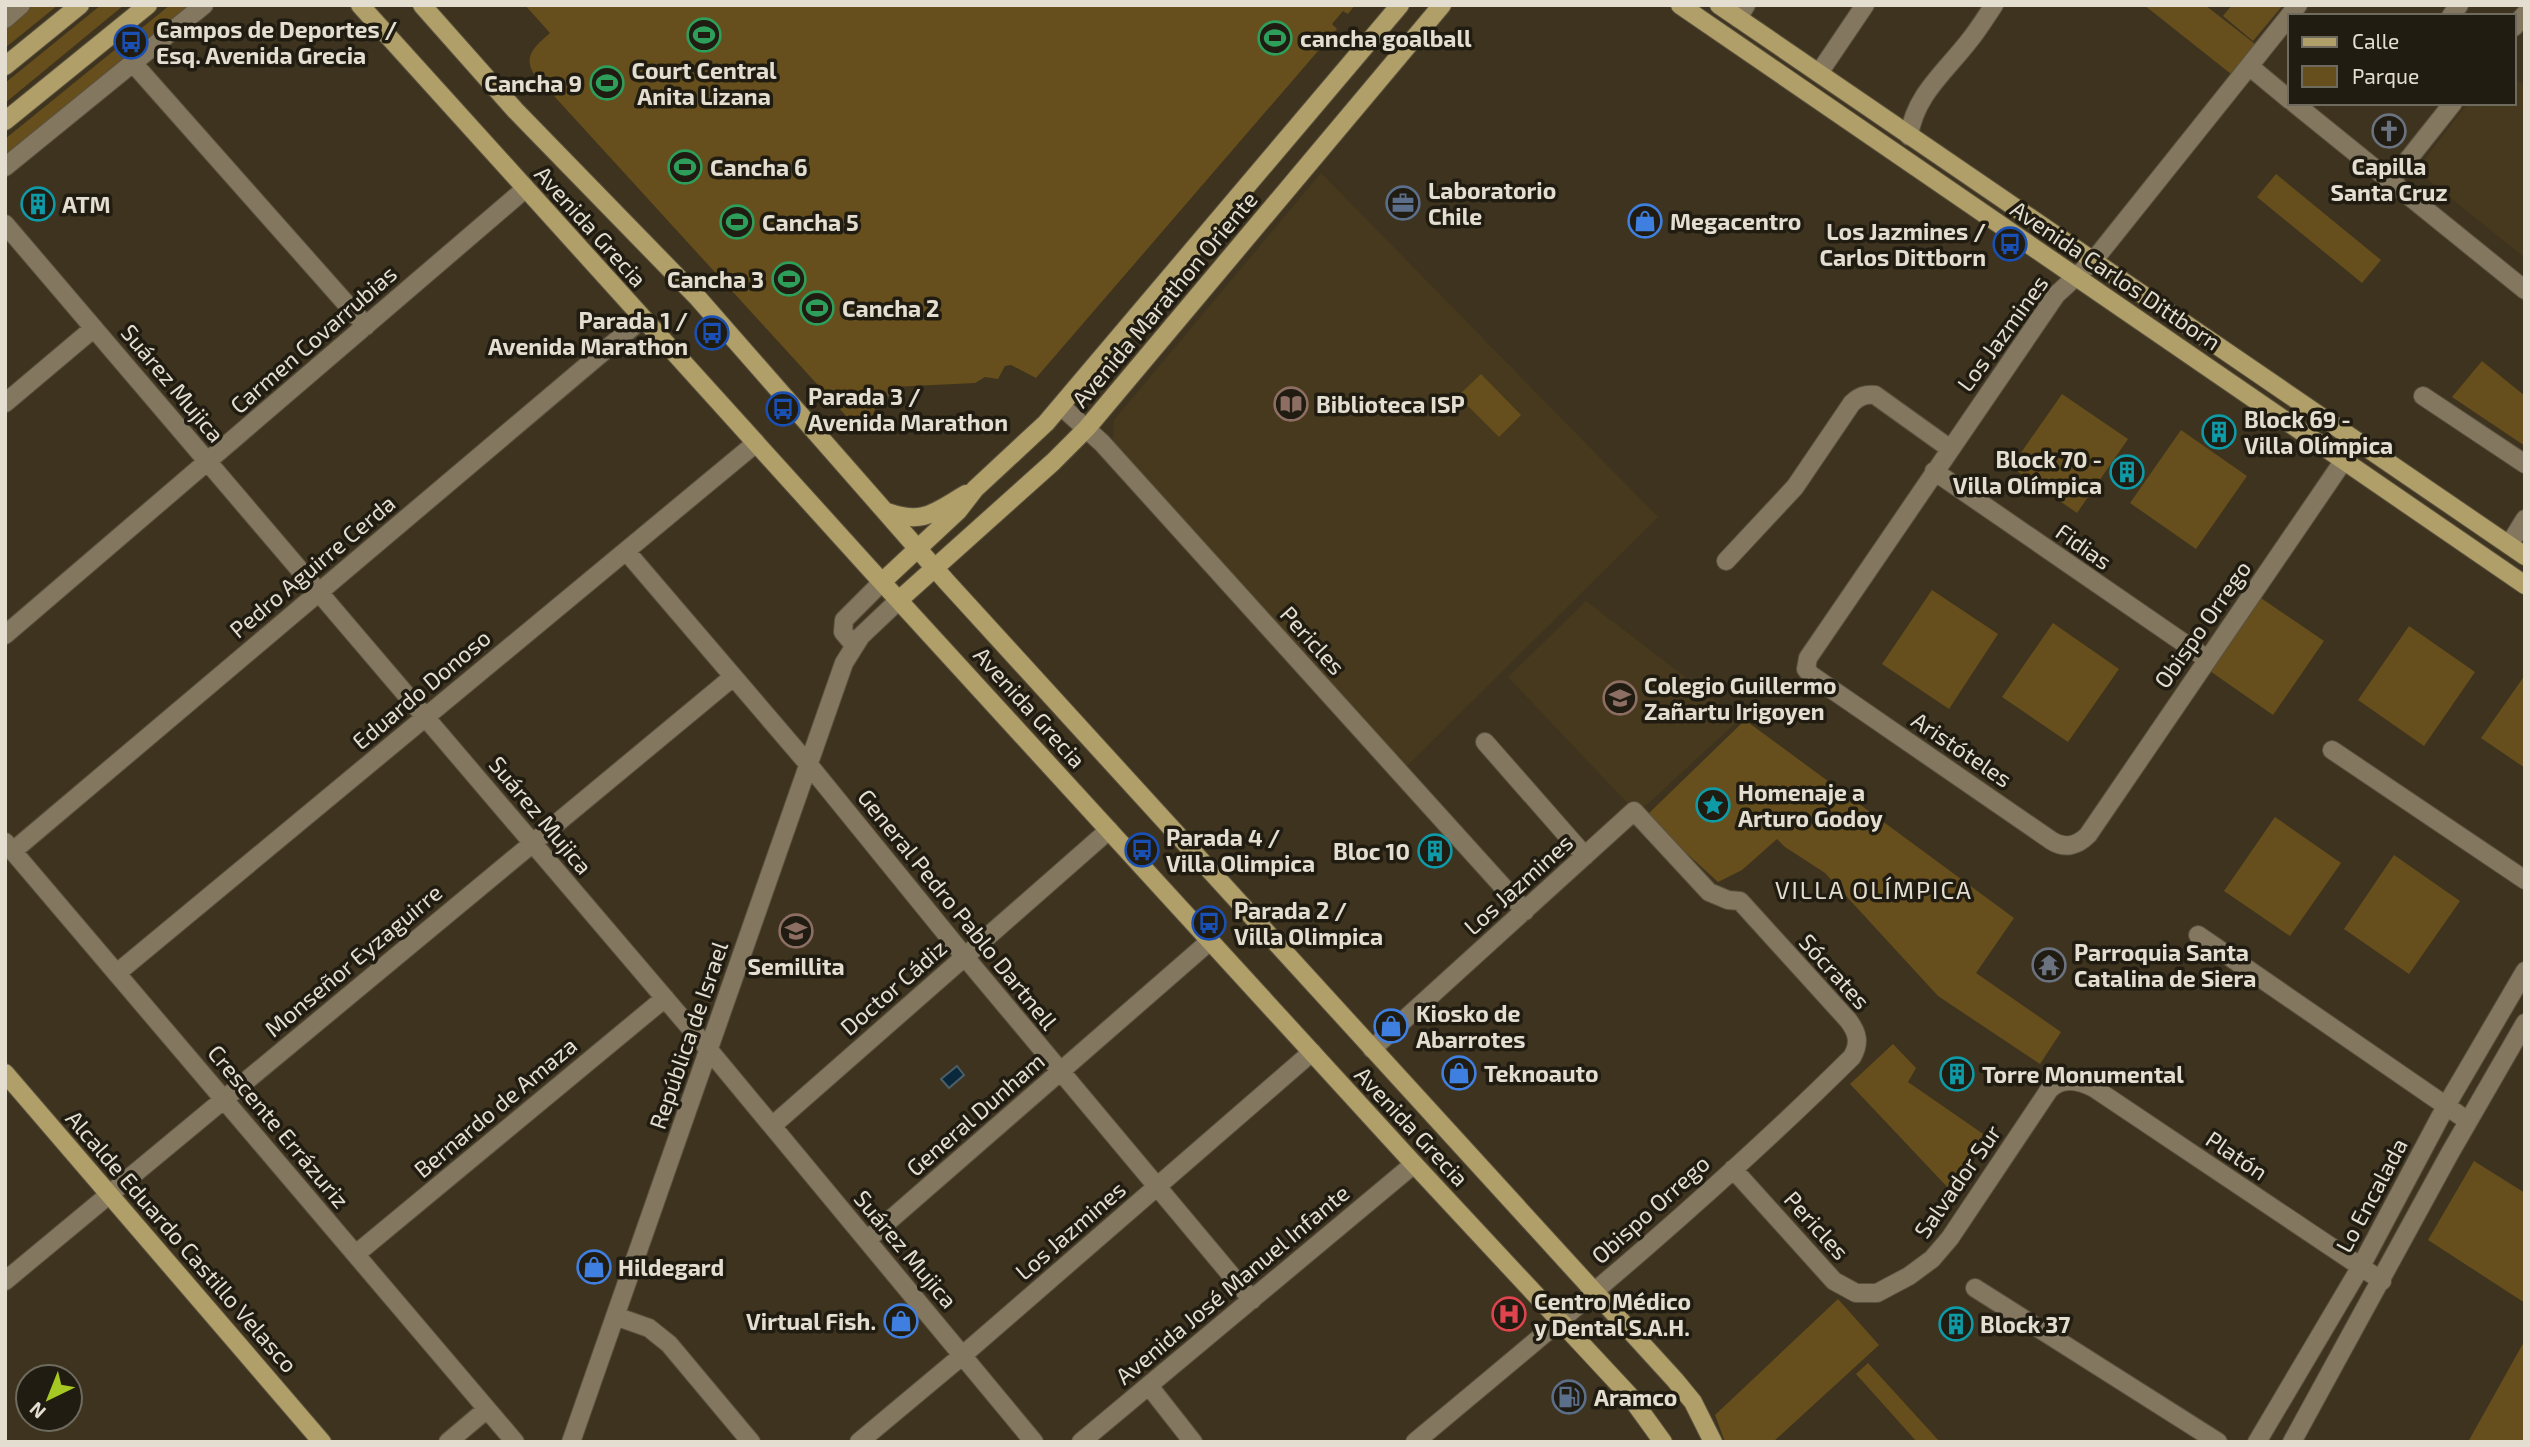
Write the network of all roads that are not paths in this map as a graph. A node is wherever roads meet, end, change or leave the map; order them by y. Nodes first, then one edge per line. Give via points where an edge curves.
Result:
1 (22, 5) edge
2 (80, 5) edge
3 (148, 5) edge
4 (204, 5) edge
5 (360, 5) edge
6 (422, 5) edge
7 (1401, 5) edge
8 (1442, 5) edge
9 (1680, 5) edge
10 (1719, 5) edge
11 (1865, 5) edge
12 (1994, 5) edge
13 (1742, 12) edge
14 (2288, 17) edge
15 (5, 19) edge
16 (1426, 24) junction
17 (133, 63) junction
18 (5, 66) edge
19 (2249, 66) junction
20 (1819, 73) junction
21 (2288, 98) edge
22 (2296, 105) edge
23 (2451, 105) edge
24 (5, 121) edge
25 (1909, 136) junction
26 (5, 167) edge
27 (2391, 181) junction
28 (525, 190) junction
29 (5, 224) edge
30 (2094, 260) junction
31 (2076, 277) junction
32 (2525, 290) edge
33 (642, 319) junction
34 (366, 326) junction
35 (94, 328) junction
36 (2423, 396) dead end
37 (5, 403) edge
38 (1061, 406) junction
39 (1087, 428) junction
40 (1029, 439) junction
41 (2357, 441) junction
42 (755, 443) junction
43 (1950, 448) junction
44 (208, 461) junction
45 (2343, 461) junction
46 (1053, 462) junction
47 (2525, 464) edge
48 (1934, 471) junction
49 (975, 489) junction
50 (887, 512) junction
51 (2525, 519) edge
52 (2509, 545) junction
53 (918, 549) junction
54 (625, 551) junction
55 (2525, 556) edge
56 (1726, 561) dead end
57 (935, 569) junction
58 (882, 582) junction
59 (2525, 584) edge
60 (319, 592) junction
61 (899, 600) junction
62 (5, 635) edge
63 (854, 645) junction
64 (2207, 659) junction
65 (1811, 676) joint
66 (733, 677) junction
67 (425, 717) junction
68 (1485, 742) dead end
69 (2332, 750) dead end
70 (809, 765) junction
71 (1634, 811) joint
72 (1109, 830) junction
73 (2088, 835) joint
74 (533, 843) junction
75 (9, 846) edge
76 (1585, 856) junction
77 (2525, 880) edge
78 (1525, 911) junction
79 (2198, 935) dead end
80 (1210, 942) junction
81 (965, 957) junction
82 (2525, 971) edge
83 (117, 973) junction
84 (665, 998) junction
85 (2525, 1023) edge
86 (709, 1049) junction
87 (1372, 1049) junction
88 (1312, 1052) junction
89 (1848, 1061) joint
90 (1061, 1072) junction
91 (5, 1073) edge
92 (2061, 1082) joint
93 (224, 1099) junction
94 (2446, 1106) junction
95 (2468, 1121) junction
96 (772, 1126) junction
97 (1414, 1164) junction
98 (1733, 1169) junction
99 (1157, 1187) junction
100 (110, 1195) junction
101 (867, 1240) junction
102 (356, 1254) junction
103 (2360, 1268) junction
104 (5, 1281) edge
105 (2382, 1281) junction
106 (1975, 1288) dead end
107 (1594, 1292) junction
108 (1877, 1293) joint
109 (1252, 1300) junction
110 (615, 1316) junction
111 (1560, 1322) junction
112 (964, 1355) junction
113 (1149, 1386) junction
114 (487, 1409) junction
115 (322, 1442) edge
116 (448, 1442) edge
117 (515, 1442) edge
118 (571, 1442) edge
119 (751, 1442) edge
120 (859, 1442) edge
121 (1034, 1442) edge
122 (1081, 1442) edge
123 (1194, 1442) edge
124 (1415, 1442) edge
125 (1663, 1442) edge
126 (1713, 1442) edge
127 (2218, 1442) edge
128 (2257, 1442) edge
129 (2292, 1442) edge

1 - 15 street
2 - 18 main road
3 - 24 main road
4 - 17 street
5 - 28 main road, Avenida Grecia
6 - 50 main road, Avenida Grecia via 509,103 698,299
7 - 16 main road
7 - 38 main road, Avenida Marathon Oriente
8 - 16 main road, Avenida Marathon Oriente
9 - 31 main road, Avenida Carlos Dittborn
10 - 13 main road, Avenida Carlos Dittborn
11 - 20 street
12 - 25 street via 1917,107
13 - 20 main road, Avenida Carlos Dittborn
14 - 19 street, Los Jazmines
16 - 39 main road, Avenida Marathon Oriente
17 - 26 street
17 - 34 street
19 - 21 street
19 - 30 street, Los Jazmines
20 - 25 main road, Avenida Carlos Dittborn
22 - 27 street
23 - 27 street
25 - 30 main road, Avenida Carlos Dittborn
27 - 32 street
28 - 33 main road, Avenida Grecia
28 - 34 street, Carmen Covarrubias
29 - 35 street, Suárez Mujica
30 - 31 street, Los Jazmines
30 - 41 main road, Avenida Carlos Dittborn
31 - 43 street, Los Jazmines via 2056,295
31 - 45 main road, Avenida Carlos Dittborn
33 - 42 main road, Avenida Grecia
33 - 60 street, Pedro Aguirre Cerda
34 - 44 street, Carmen Covarrubias
35 - 37 street
35 - 44 street, Suárez Mujica
36 - 47 street
38 - 39 street, Pericles
38 - 40 main road, Avenida Marathon Oriente
39 - 46 main road, Avenida Marathon Oriente
39 - 78 street, Pericles
40 - 46 main road
40 - 49 main road, Avenida Marathon Oriente
41 - 45 street, Obispo Orrego
41 - 52 main road, Avenida Carlos Dittborn
42 - 54 street, Eduardo Donoso
42 - 58 main road, Avenida Grecia
43 - 48 street, Los Jazmines
43 - 56 street via 1875,396 1859,397 1795,487
44 - 60 street, Suárez Mujica
44 - 62 street, Carmen Covarrubias
45 - 59 main road, Avenida Carlos Dittborn
45 - 64 street, Obispo Orrego
46 - 57 main road, Avenida Marathon Oriente
48 - 64 street, Fidias
48 - 65 street, Los Jazmines via 1808,657
49 - 50 main road via 921,519
49 - 53 main road, Avenida Marathon Oriente
50 - 53 main road, Avenida Grecia
51 - 52 street
52 - 55 main road, Avenida Carlos Dittborn
53 - 57 main road, Avenida Grecia
53 - 58 main road, Avenida Marathon Oriente
54 - 66 street, General Pedro Pablo Dartnell
54 - 67 street, Eduardo Donoso
57 - 61 main road, Avenida Marathon Oriente
57 - 87 main road, Avenida Grecia
58 - 61 main road, Avenida Grecia
58 - 63 street via 844,620 843,632
60 - 67 street, Suárez Mujica
60 - 75 street, Pedro Aguirre Cerda
61 - 63 street, República de Israel
61 - 72 main road, Avenida Grecia
63 - 70 street, República de Israel
64 - 73 street, Obispo Orrego
65 - 73 street, Aristóteles via 2056,843 2073,845
66 - 70 street, General Pedro Pablo Dartnell
66 - 74 street, Monseñor Eyzaguirre
67 - 74 street, Suárez Mujica
67 - 83 street, Eduardo Donoso
68 - 76 street
69 - 77 street
70 - 81 street, General Pedro Pablo Dartnell
70 - 86 street, República de Israel
71 - 76 street, Los Jazmines
71 - 89 street, Sócrates via 1709,892 1740,901 1855,1029 1857,1045
72 - 80 main road, Avenida Grecia
72 - 81 street, Doctor Cádiz
74 - 84 street, Suárez Mujica
74 - 93 street, Monseñor Eyzaguirre
75 - 83 street, Crescente Errázuriz
76 - 78 street, Los Jazmines
78 - 87 street, Los Jazmines
79 - 94 street
80 - 88 main road, Avenida Grecia
80 - 90 street, General Dunham
81 - 90 street, General Pedro Pablo Dartnell
81 - 96 street, Doctor Cádiz
82 - 94 street, Lo Encalada
83 - 93 street, Crescente Errázuriz
84 - 86 street, Suárez Mujica
84 - 102 street, Bernardo de Amaza
85 - 95 street
86 - 96 street, Suárez Mujica
86 - 110 street, República de Israel
87 - 107 main road, Avenida Grecia
88 - 97 main road, Avenida Grecia
88 - 99 street, Los Jazmines
89 - 98 street, Obispo Orrego
90 - 99 street, General Pedro Pablo Dartnell
90 - 101 street, General Dunham
91 - 100 main road, Alcalde Eduardo Castillo Velasco
92 - 103 street, Platón via 2094,1088
92 - 108 street, Salvador Sur via 2049,1090 1945,1245 1922,1267
93 - 100 street, Monseñor Eyzaguirre
93 - 102 street, Crescente Errázuriz
94 - 95 street
94 - 103 street, Lo Encalada
95 - 105 street
96 - 101 street, Suárez Mujica
97 - 109 street, Avenida José Manuel Infante
97 - 111 main road, Avenida Grecia
98 - 107 street, Obispo Orrego
98 - 108 street, Pericles via 1834,1281 1856,1293
99 - 109 street, General Pedro Pablo Dartnell
99 - 112 street, Los Jazmines
100 - 104 street, Monseñor Eyzaguirre
100 - 115 main road, Alcalde Eduardo Castillo Velasco
101 - 112 street, Suárez Mujica
102 - 114 street, Crescente Errázuriz
103 - 105 street, Platón
103 - 128 street, Lo Encalada
105 - 129 street
106 - 127 street
107 - 111 street, Obispo Orrego
107 - 126 main road, Avenida Grecia via 1685,1391
109 - 113 street, Avenida José Manuel Infante
110 - 118 street, República de Israel
110 - 119 street via 649,1328 669,1343
111 - 124 street, Obispo Orrego
111 - 125 main road, Avenida Grecia via 1629,1395
112 - 120 street, Los Jazmines
112 - 121 street, Suárez Mujica
113 - 122 street, Avenida José Manuel Infante
113 - 123 street
114 - 116 street
114 - 117 street, Crescente Errázuriz

